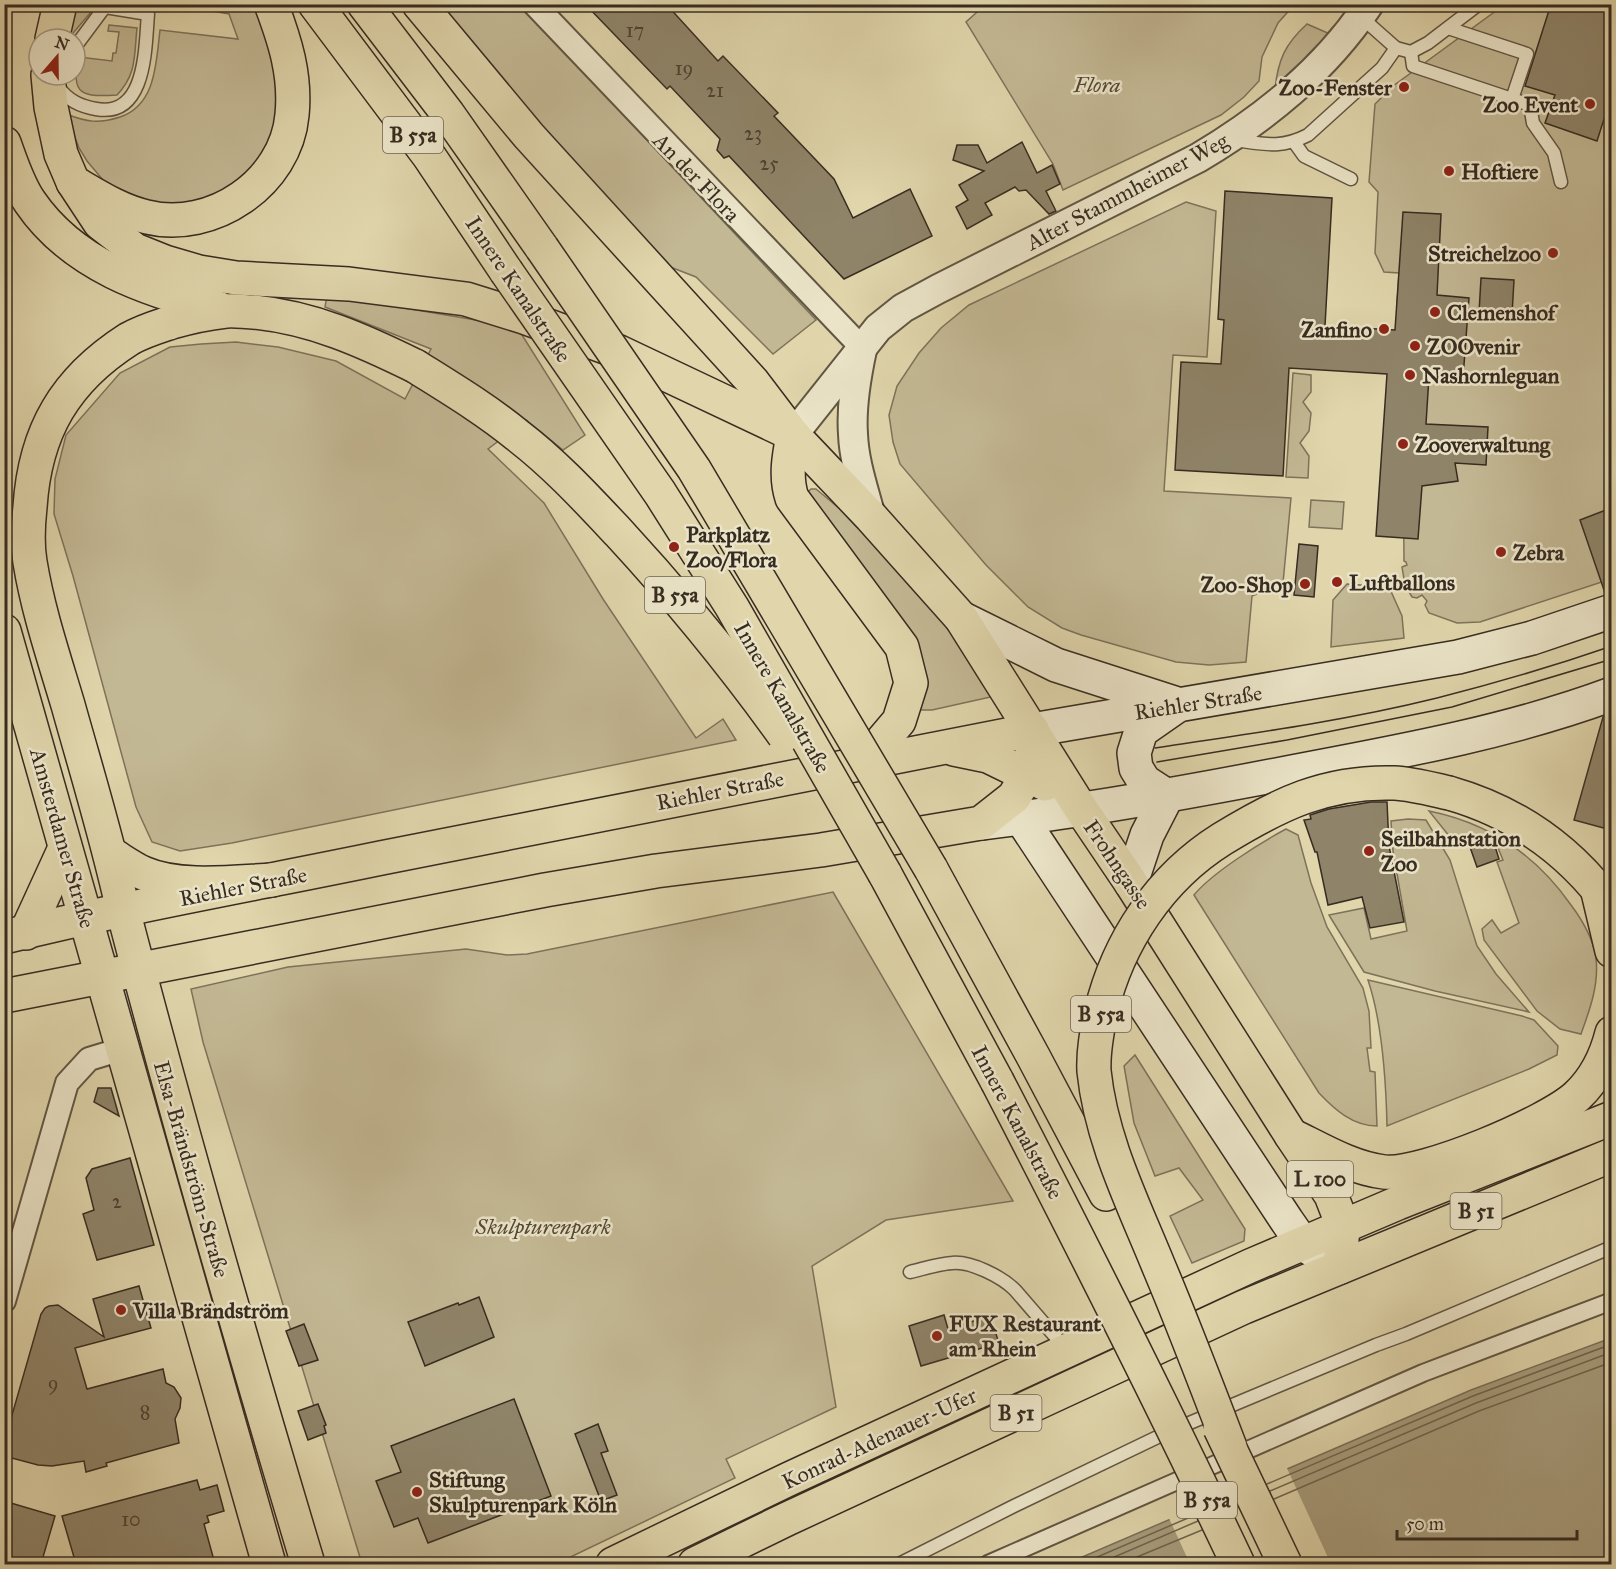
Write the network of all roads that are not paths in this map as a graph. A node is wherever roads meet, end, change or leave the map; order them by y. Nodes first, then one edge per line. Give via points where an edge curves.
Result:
1 (60, 4) edge
2 (271, 4) edge
3 (315, 4) edge
4 (364, 4) edge
5 (419, 4) edge
6 (534, 4) edge
7 (1479, 4) edge
8 (106, 6) edge
9 (1365, 11) edge
10 (55, 27) edge
11 (1448, 28) junction
12 (87, 31) edge
13 (1396, 48) junction
14 (1411, 52) junction
15 (50, 87) edge
16 (58, 87) edge
17 (1512, 99) junction
18 (1229, 139) junction
19 (1294, 142) junction
20 (4, 143) edge
21 (1351, 179) dead end
22 (73, 182) junction
23 (1561, 182) dead end
24 (228, 310) junction
25 (862, 348) junction
26 (793, 435) junction
27 (871, 517) junction
28 (1611, 611) edge
29 (961, 618) junction
30 (4, 631) edge
31 (1611, 694) edge
32 (1178, 705) junction
33 (1032, 730) junction
34 (942, 747) junction
35 (865, 761) junction
36 (1027, 775) junction
37 (1167, 796) junction
38 (1081, 809) junction
39 (1021, 818) junction
40 (981, 823) junction
41 (64, 848) junction
42 (111, 854) junction
43 (885, 874) junction
44 (272, 880) junction
45 (1131, 883) junction
46 (1604, 897) edge
47 (123, 910) junction
48 (86, 918) junction
49 (11, 935) edge
50 (1611, 951) edge
51 (138, 969) junction
52 (101, 976) junction
53 (4, 996) edge
54 (1611, 1033) edge
55 (122, 1049) junction
56 (1611, 1118) edge
57 (1291, 1135) junction
58 (1611, 1155) edge
59 (1343, 1226) junction
60 (1303, 1244) junction
61 (1611, 1247) edge
62 (1340, 1267) junction
63 (910, 1272) dead end
64 (4, 1301) edge
65 (1611, 1301) edge
66 (1068, 1351) junction
67 (1230, 1447) junction
68 (269, 1564) edge
69 (308, 1564) edge
70 (613, 1564) edge
71 (695, 1564) edge
72 (899, 1564) edge
73 (988, 1564) edge
74 (1238, 1564) edge
75 (1285, 1564) edge

1 - 10 main road
2 - 22 main road via 286,45 293,85 292,117 283,147 266,177 243,198 213,214 180,220 148,218 119,208
3 - 43 main road, Innere Kanalstraße / B 55a, bridge via 429,156 666,503 732,607
4 - 67 main road, Innere Kanalstraße / B 55a, bridge via 448,114 694,469 931,869 1034,1056
5 - 26 main road via 529,136 752,381
6 - 25 street, An der Flora
7 - 11 lane
8 - 12 lane
8 - 16 lane via 148,14 140,82 133,95 106,111 68,100
9 - 13 lane
9 - 18 street, Alter Stammheimer Weg via 1306,79 1270,111
11 - 14 lane
11 - 17 lane via 1527,54
13 - 14 lane
13 - 19 lane via 1374,76 1308,135
14 - 17 lane via 1413,66
15 - 22 main road via 61,154
17 - 23 lane via 1530,105 1533,123 1554,153
18 - 19 lane via 1277,146
18 - 25 street, Alter Stammheimer Weg via 921,298 890,317
19 - 21 lane via 1304,156
20 - 24 main road via 29,201 54,231 84,255 127,280
22 - 26 main road via 100,223 135,250 165,262 236,278 349,284 466,299 619,352
24 - 42 main road, Elsa-Brändström-Straße via 184,318 141,332 103,356 61,403 36,460 28,529 30,560 41,613
24 - 43 main road, B 55a, bridge via 317,323 376,346 476,404 567,477 665,583 744,680
25 - 26 street, Alter Stammheimer Weg
25 - 27 street via 855,382 853,435
26 - 27 main road, Frohngasse
26 - 35 main road via 788,467 792,498 902,647 911,683 900,721
27 - 29 main road, Frohngasse
28 - 32 main road, Riehler Straße via 1532,638 1458,657
29 - 32 main road via 1056,665
29 - 33 main road, Frohngasse
30 - 41 main road, Amsterdamer Straße
31 - 37 main road via 1534,719 1384,755
32 - 33 main road, Riehler Straße
32 - 37 main road via 1142,731 1134,753 1136,768 1144,781
33 - 34 main road, Riehler Straße
33 - 36 main road
33 - 38 main road, Frohngasse
34 - 35 main road, Riehler Straße
34 - 36 main road via 988,756
35 - 44 main road, Riehler Straße
36 - 38 main road
36 - 40 main road via 1014,797
37 - 38 main road
37 - 45 main road via 1147,835
38 - 39 main road
38 - 45 main road, Frohngasse
39 - 40 main road
39 - 60 main road
40 - 51 main road via 545,890
41 - 48 main road, Amsterdamer Straße
41 - 49 main road
42 - 44 main road via 144,873 170,880
42 - 47 main road, Elsa-Brändström-Straße
43 - 74 main road, Innere Kanalstraße / B 55a, bridge via 1070,1221
44 - 47 main road, Riehler Straße
45 - 57 main road, Frohngasse
46 - 50 main road
46 - 67 main road, B 55a, bridge via 1567,856 1507,814 1449,793 1395,783 1356,784 1302,796 1206,849 1168,883 1135,927 1105,995 1094,1069 1111,1151
47 - 48 main road, Riehler Straße
47 - 51 main road, Elsa-Brändström-Straße
48 - 49 main road, Riehler Straße
48 - 52 main road, Amsterdamer Straße
51 - 52 main road
51 - 69 main road, Elsa-Brändström-Straße via 221,1271
52 - 53 main road
52 - 55 main road, Elsa-Brändström-Straße
54 - 57 main road via 1596,1072 1563,1108 1465,1153 1418,1168 1385,1172 1364,1168
55 - 64 street via 89,1059 67,1083
55 - 68 main road, Elsa-Brändström-Straße
56 - 59 main road, B 51
57 - 59 main road, Frohngasse / L 100 via 1331,1195
58 - 62 main road, B 51
59 - 60 main road, Konrad-Adenauer-Ufer / B 51
59 - 62 main road
60 - 62 main road
60 - 66 main road, Konrad-Adenauer-Ufer / B 51
61 - 72 lane via 1168,1432
62 - 71 main road, Konrad-Adenauer-Ufer / B 51 via 1244,1307
63 - 66 lane via 954,1262 981,1268 1016,1290
65 - 73 street via 1423,1373
66 - 70 main road, Konrad-Adenauer-Ufer / B 51
67 - 75 main road, bridge

